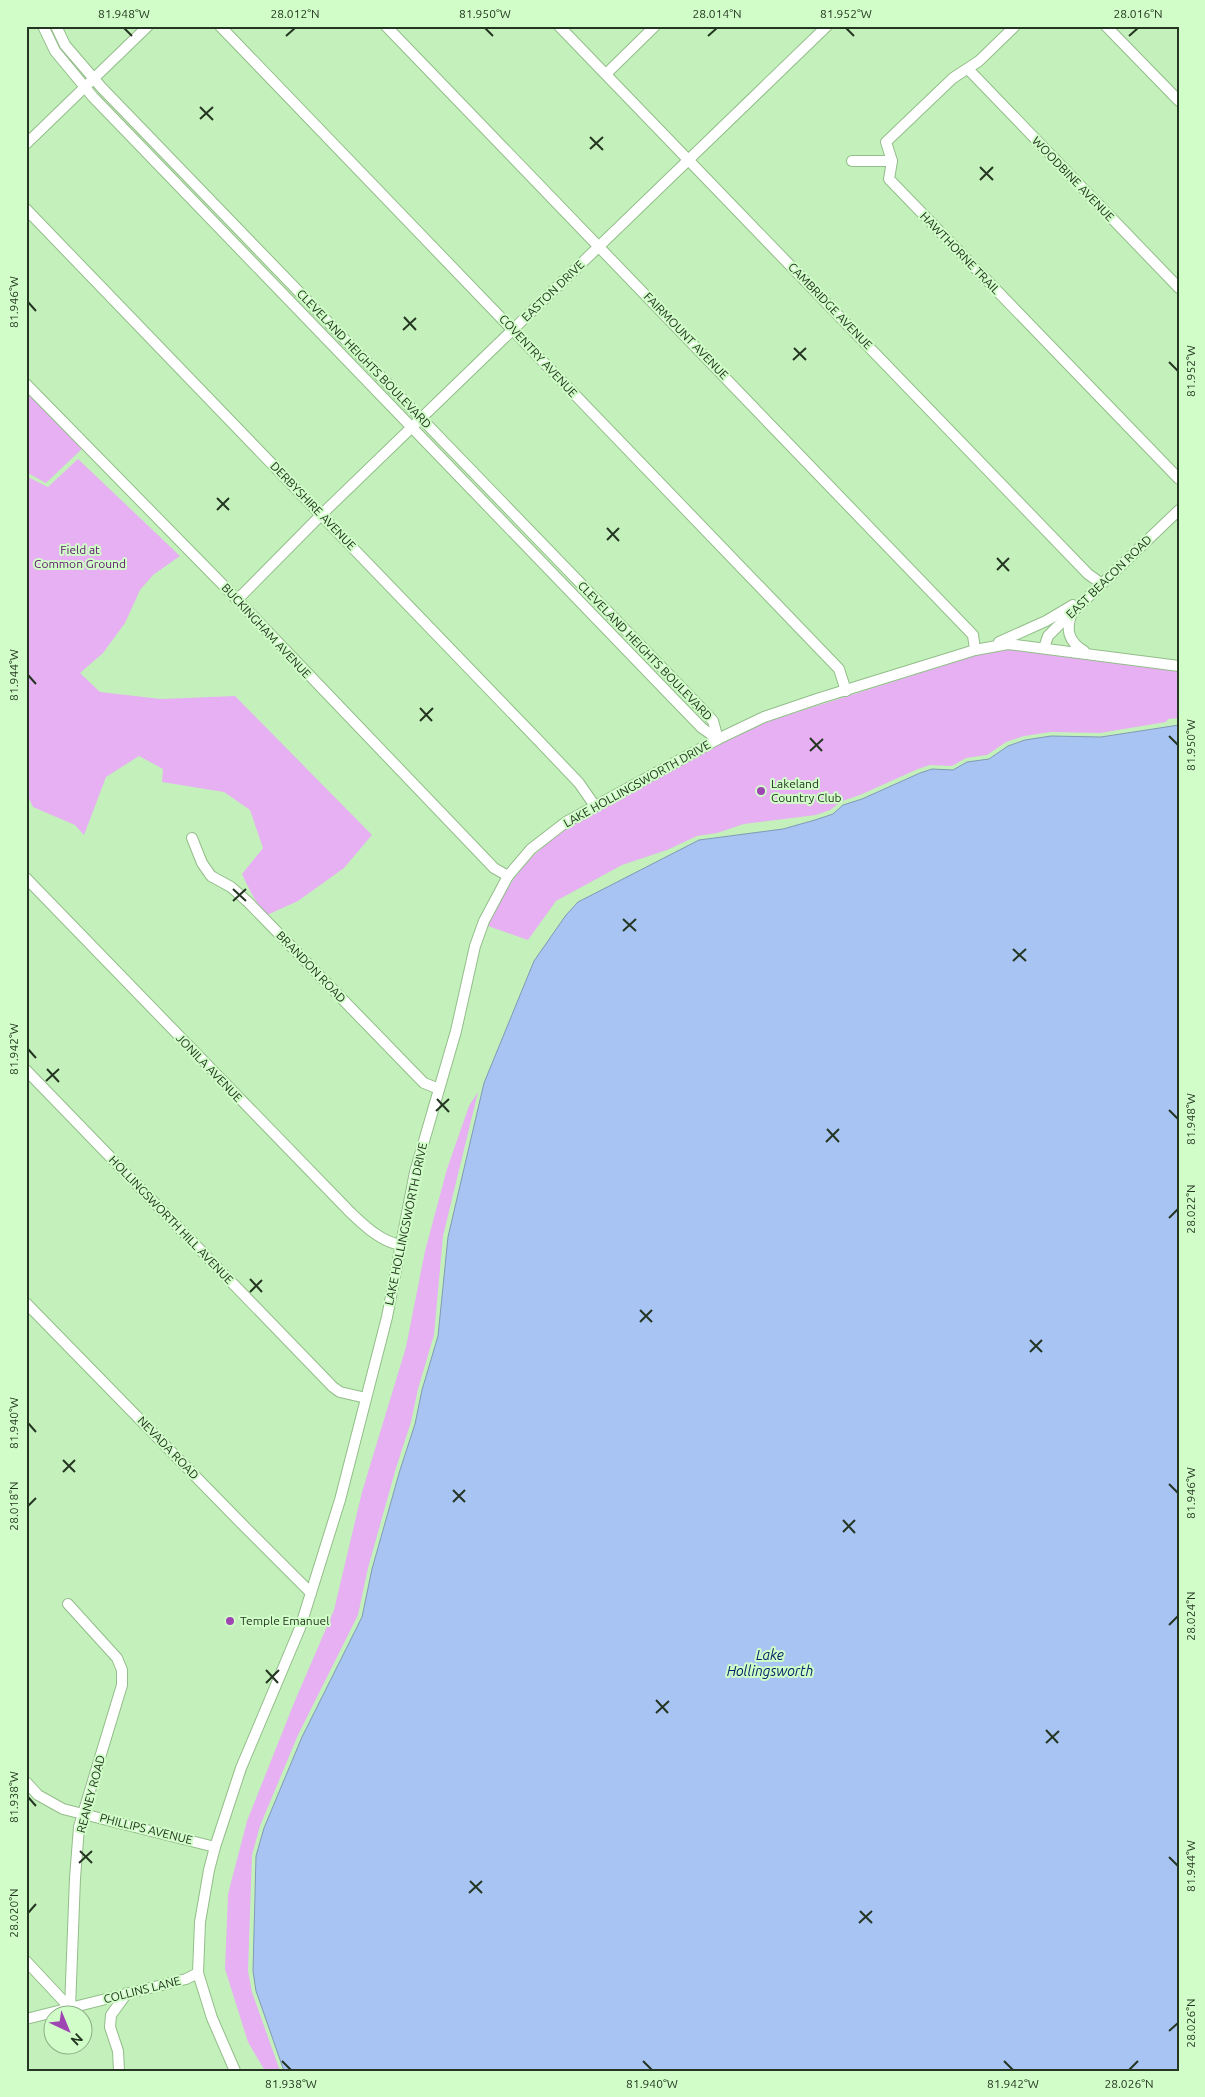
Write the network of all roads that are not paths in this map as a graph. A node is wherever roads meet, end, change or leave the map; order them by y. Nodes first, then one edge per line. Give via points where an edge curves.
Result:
1 (43, 26) edge
2 (56, 26) edge
3 (148, 26) edge
4 (220, 26) edge
5 (386, 26) edge
6 (559, 26) edge
7 (655, 26) edge
8 (827, 26) edge
9 (1015, 26) edge
10 (1112, 28) edge
11 (968, 69) junction
12 (606, 74) junction
13 (92, 78) junction
14 (84, 87) junction
15 (1179, 101) edge
16 (26, 144) edge
17 (688, 160) junction
18 (852, 161) dead end
19 (892, 161) junction
20 (26, 209) edge
21 (599, 246) junction
22 (258, 249) junction
23 (249, 257) junction
24 (1179, 288) edge
25 (513, 329) junction
26 (26, 384) edge
27 (422, 418) junction
28 (413, 427) junction
29 (1179, 479) edge
30 (1179, 510) edge
31 (322, 514) junction
32 (574, 577) junction
33 (1102, 584) junction
34 (565, 585) junction
35 (238, 600) junction
36 (1084, 602) junction
37 (1072, 612) junction
38 (1044, 648) junction
39 (978, 650) junction
40 (1087, 653) junction
41 (1179, 666) edge
42 (846, 691) junction
43 (718, 739) junction
44 (595, 806) junction
45 (192, 838) dead end
46 (508, 876) junction
47 (26, 878) edge
48 (26, 1070) edge
49 (439, 1089) junction
50 (401, 1245) junction
51 (26, 1303) edge
52 (366, 1398) junction
53 (311, 1593) junction
54 (68, 1604) dead end
55 (26, 1782) edge
56 (83, 1813) junction
57 (215, 1847) junction
58 (26, 1961) edge
59 (198, 1973) junction
60 (127, 1993) junction
61 (66, 2004) edge
62 (70, 2004) edge
63 (85, 2004) edge
64 (42, 2015) edge
65 (26, 2019) edge
66 (118, 2071) edge
67 (235, 2071) edge

1 - 14 street, CLEVELAND HEIGHTS BOULEVARD via 55,51
2 - 13 street, CLEVELAND HEIGHTS BOULEVARD via 65,45
3 - 13 street
4 - 25 street, COVENTRY AVENUE
5 - 21 street, FAIRMOUNT AVENUE
6 - 12 street, CAMBRIDGE AVENUE
7 - 12 street
8 - 17 street, EASTON DRIVE
9 - 11 street, HAWTHORNE TRAIL
10 - 15 street
11 - 19 street, HAWTHORNE TRAIL via 953,78 886,142
11 - 24 street, WOODBINE AVENUE
12 - 17 street, CAMBRIDGE AVENUE
13 - 14 street
13 - 22 street, CLEVELAND HEIGHTS BOULEVARD
14 - 16 street
14 - 23 street, CLEVELAND HEIGHTS BOULEVARD
17 - 21 street, EASTON DRIVE
17 - 33 street, CAMBRIDGE AVENUE via 1088,574
18 - 19 street
19 - 29 street, HAWTHORNE TRAIL via 889,179
20 - 31 street, DERBYSHIRE AVENUE
21 - 25 street, EASTON DRIVE
21 - 39 street, FAIRMOUNT AVENUE via 973,635
22 - 23 street
22 - 27 street, CLEVELAND HEIGHTS BOULEVARD
23 - 28 street, CLEVELAND HEIGHTS BOULEVARD
25 - 27 street, EASTON DRIVE
25 - 42 street, COVENTRY AVENUE via 840,669
26 - 35 street, BUCKINGHAM AVENUE
27 - 28 street, EASTON DRIVE
27 - 32 street, CLEVELAND HEIGHTS BOULEVARD
28 - 31 street, EASTON DRIVE
28 - 34 street, CLEVELAND HEIGHTS BOULEVARD
30 - 33 street, EAST BEACON ROAD
31 - 35 street, EASTON DRIVE
31 - 44 street, DERBYSHIRE AVENUE via 579,783
32 - 34 street
32 - 43 street, CLEVELAND HEIGHTS BOULEVARD via 713,721
33 - 36 street, EAST BEACON ROAD
34 - 43 street, CLEVELAND HEIGHTS BOULEVARD via 702,728
35 - 46 street, BUCKINGHAM AVENUE via 494,868
36 - 37 street, EAST BEACON ROAD
36 - 39 street
37 - 38 street, EAST BEACON ROAD via 1048,636
37 - 40 street via 1068,623 1071,640
38 - 39 street, LAKE HOLLINGSWORTH DRIVE via 1008,644
38 - 40 street, LAKE HOLLINGSWORTH DRIVE
39 - 42 street, LAKE HOLLINGSWORTH DRIVE
40 - 41 street, LAKE HOLLINGSWORTH DRIVE
42 - 43 street, LAKE HOLLINGSWORTH DRIVE via 764,717
43 - 44 street, LAKE HOLLINGSWORTH DRIVE
44 - 46 street, LAKE HOLLINGSWORTH DRIVE via 545,837
45 - 49 street, BRANDON ROAD via 202,863 212,876 248,902 424,1083
46 - 49 street, LAKE HOLLINGSWORTH DRIVE via 484,921 475,946
47 - 50 street, JONILA AVENUE via 350,1212 367,1228
48 - 52 street, HOLLINGSWORTH HILL AVENUE via 333,1386 340,1392
49 - 50 street, LAKE HOLLINGSWORTH DRIVE via 415,1172
50 - 52 street, LAKE HOLLINGSWORTH DRIVE
51 - 53 street, NEVADA ROAD
52 - 53 street, LAKE HOLLINGSWORTH DRIVE via 340,1500
53 - 57 street, LAKE HOLLINGSWORTH DRIVE via 300,1628 241,1768
54 - 56 street, REANEY ROAD via 110,1648 122,1670 120,1697
55 - 56 street, PHILLIPS AVENUE via 48,1801 63,1809
56 - 57 street, PHILLIPS AVENUE
56 - 62 street, REANEY ROAD via 75,1878
57 - 59 street, LAKE HOLLINGSWORTH DRIVE via 200,1922
58 - 61 street
59 - 60 street, COLLINS LANE via 186,1979
59 - 67 street, LAKE HOLLINGSWORTH DRIVE via 212,2018
60 - 63 street, COLLINS LANE
60 - 66 street via 111,2015
64 - 65 street, COLLINS LANE

